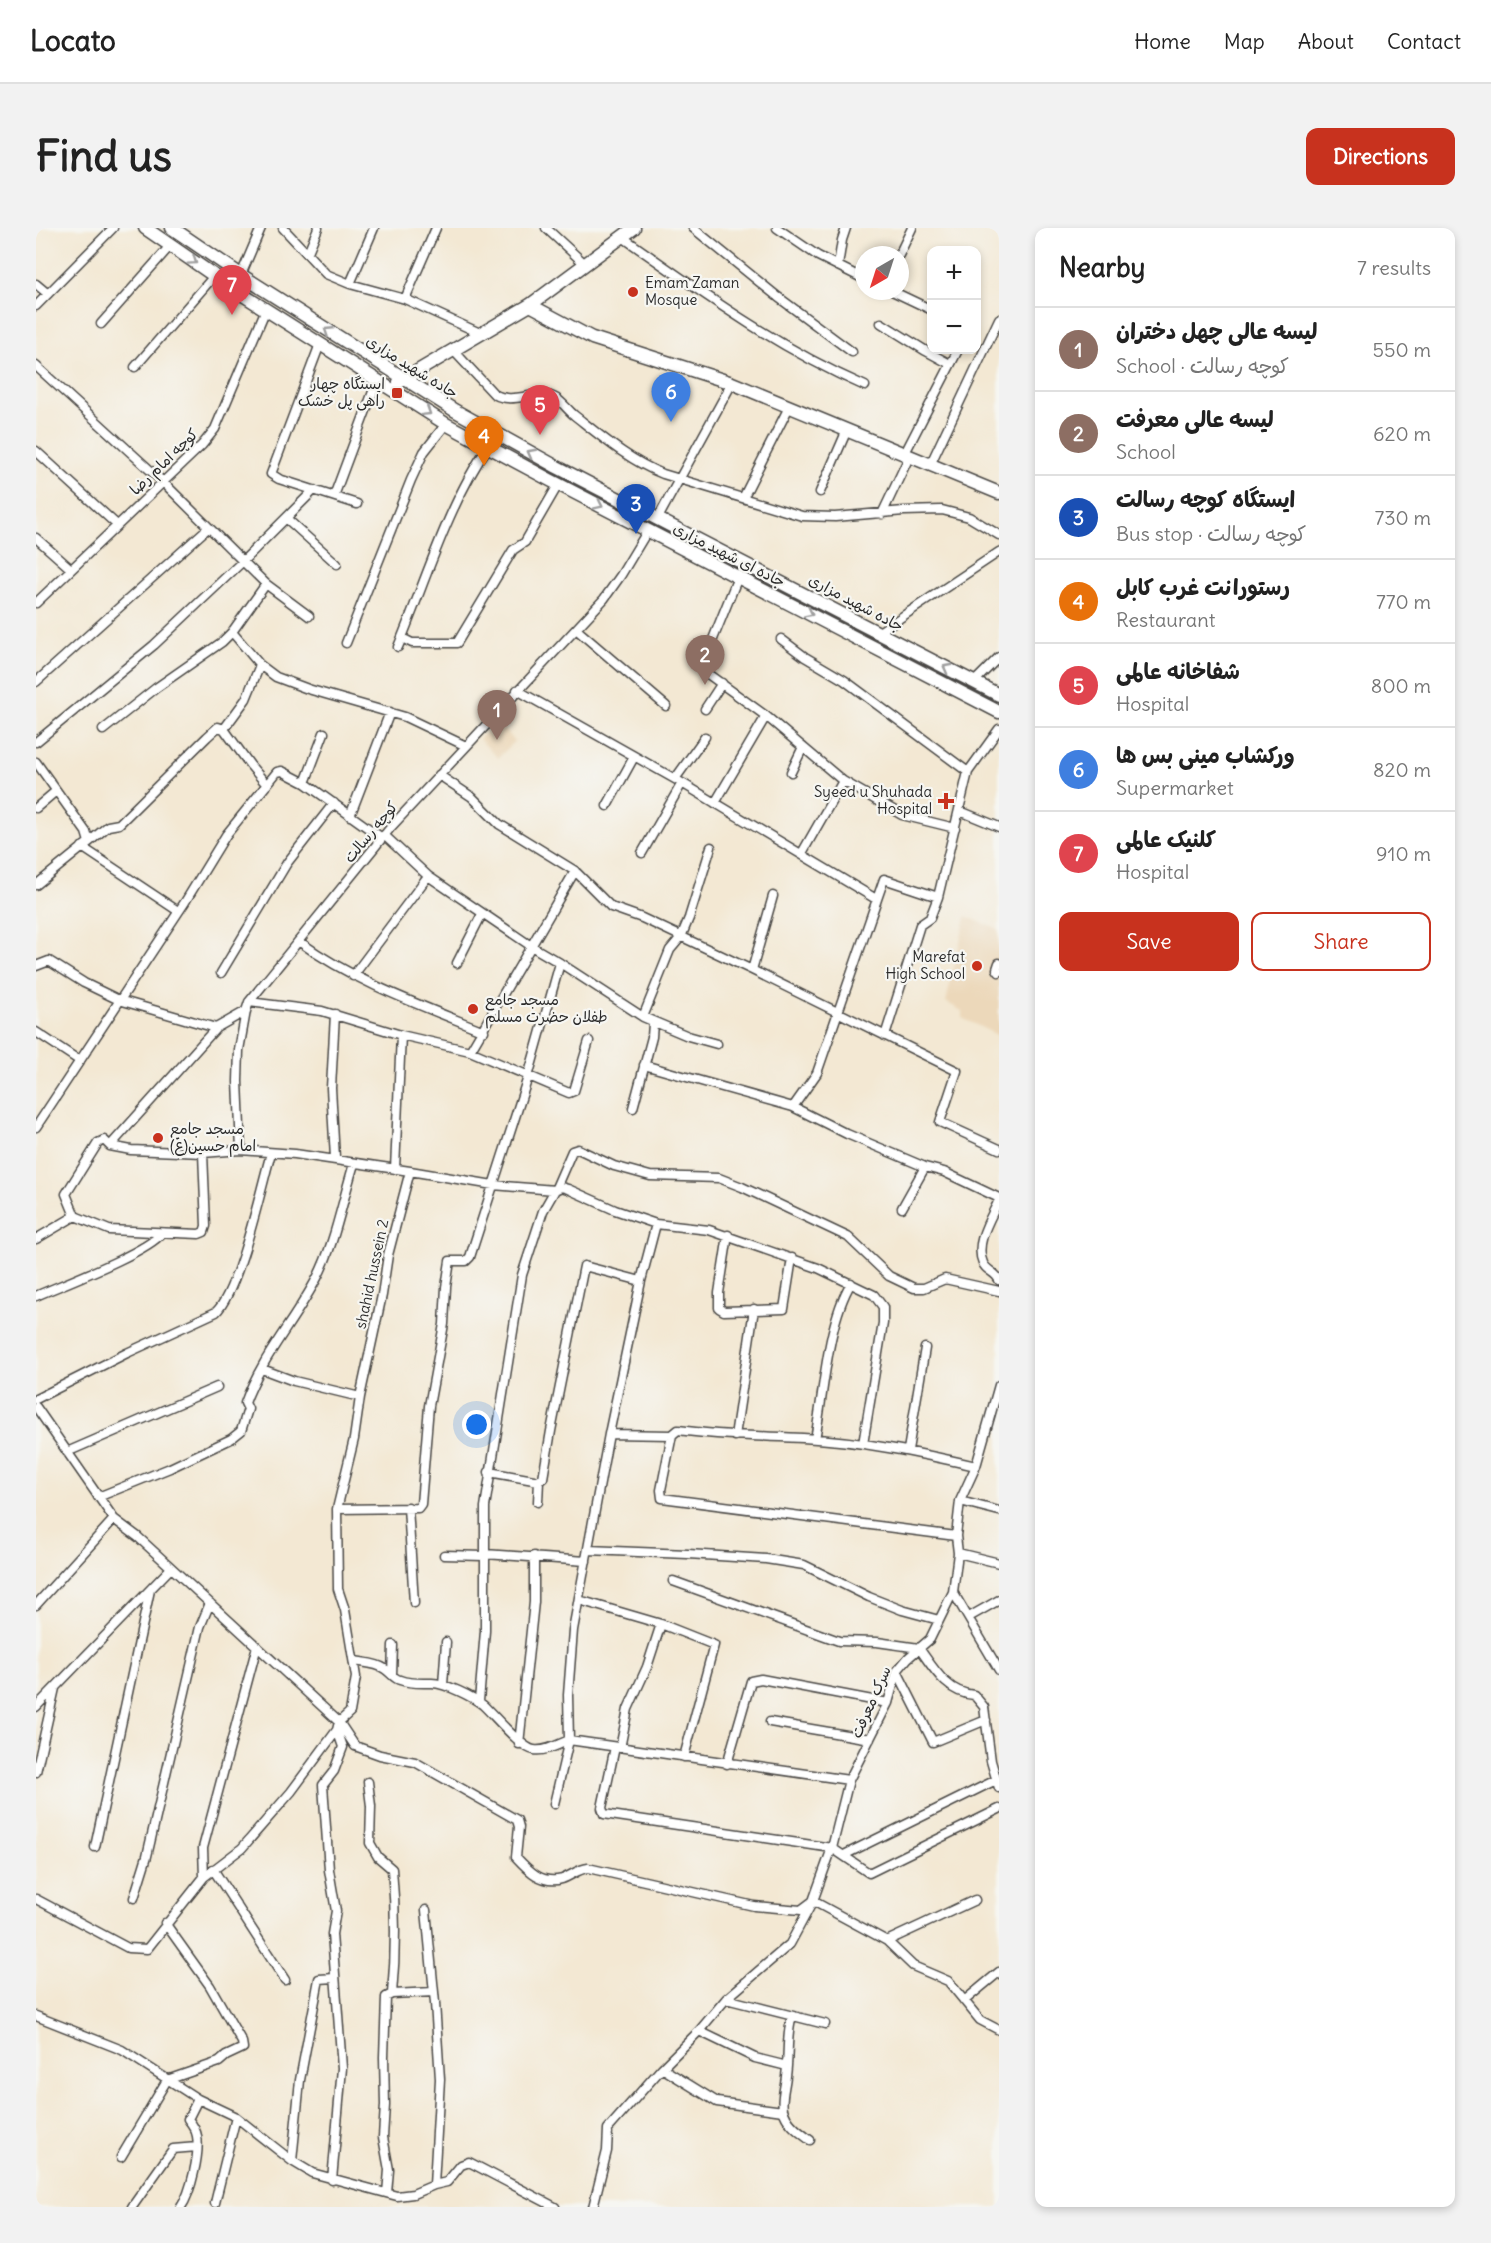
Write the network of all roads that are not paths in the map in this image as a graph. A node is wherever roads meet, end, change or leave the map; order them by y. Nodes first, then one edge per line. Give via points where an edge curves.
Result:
1 (113, 228) edge
2 (145, 228) edge
3 (172, 228) edge
4 (261, 228) edge
5 (283, 228) edge
6 (318, 228) edge
7 (374, 228) edge
8 (436, 228) edge
9 (546, 228) edge
10 (634, 228) edge
11 (693, 228) edge
12 (777, 228) edge
13 (846, 228) edge
14 (912, 228) edge
15 (621, 236) junction
16 (170, 246) junction
17 (903, 246) edge
18 (308, 252) junction
19 (586, 265) junction
20 (838, 266) junction
21 (855, 274) edge
22 (241, 275) junction
23 (214, 276) junction
24 (36, 284) edge
25 (350, 284) junction
26 (232, 288) junction
27 (48, 294) junction
28 (405, 299) junction
29 (909, 299) edge
30 (530, 305) junction
31 (36, 306) edge
32 (927, 307) edge
33 (266, 309) junction
34 (999, 319) edge
35 (881, 322) dead end
36 (101, 324) dead end
37 (482, 334) junction
38 (320, 344) junction
39 (453, 350) junction
40 (852, 352) dead end
41 (956, 354) edge
42 (950, 364) junction
43 (36, 366) edge
44 (135, 367) dead end
45 (404, 379) junction
46 (377, 381) junction
47 (732, 383) junction
48 (864, 386) dead end
49 (389, 388) junction
50 (789, 407) junction
51 (446, 424) junction
52 (847, 430) junction
53 (488, 447) junction
54 (36, 451) edge
55 (908, 454) junction
56 (932, 463) junction
57 (678, 478) junction
58 (163, 482) junction
59 (558, 484) junction
60 (314, 490) junction
61 (820, 492) dead end
62 (999, 492) edge
63 (334, 496) junction
64 (742, 498) junction
65 (357, 504) dead end
66 (882, 514) junction
67 (286, 518) junction
68 (658, 518) junction
69 (117, 525) junction
70 (208, 528) junction
71 (648, 530) junction
72 (999, 535) edge
73 (36, 538) edge
74 (999, 552) edge
75 (243, 561) junction
76 (337, 564) dead end
77 (71, 569) junction
78 (738, 577) junction
79 (266, 584) junction
80 (36, 603) edge
81 (309, 616) dead end
82 (576, 628) junction
83 (232, 632) junction
84 (879, 632) junction
85 (402, 638) junction
86 (781, 639) dead end
87 (346, 643) dead end
88 (398, 647) dead end
89 (999, 657) edge
90 (260, 665) junction
91 (36, 682) edge
92 (974, 682) junction
93 (722, 683) junction
94 (517, 690) junction
95 (999, 695) edge
96 (666, 706) dead end
97 (705, 709) dead end
98 (390, 712) junction
99 (999, 712) edge
100 (766, 716) junction
101 (224, 729) junction
102 (999, 729) edge
103 (103, 730) dead end
104 (324, 733) dead end
105 (705, 737) dead end
106 (36, 741) edge
107 (466, 746) junction
108 (803, 747) junction
109 (633, 757) junction
110 (36, 762) edge
111 (791, 772) dead end
112 (968, 772) junction
113 (439, 776) junction
114 (679, 781) junction
115 (843, 782) junction
116 (305, 783) junction
117 (267, 785) junction
118 (56, 791) junction
119 (334, 803) junction
120 (715, 803) junction
121 (608, 806) dead end
122 (36, 808) edge
123 (960, 811) junction
124 (350, 816) junction
125 (999, 827) edge
126 (955, 828) junction
127 (383, 836) junction
128 (86, 845) junction
129 (711, 847) dead end
130 (642, 853) dead end
131 (802, 854) junction
132 (575, 871) junction
133 (428, 876) junction
134 (36, 885) edge
135 (773, 896) dead end
136 (938, 897) junction
137 (876, 899) junction
138 (178, 911) junction
139 (482, 914) junction
140 (681, 937) junction
141 (300, 942) junction
142 (531, 946) junction
143 (456, 963) dead end
144 (560, 963) junction
145 (999, 963) edge
146 (36, 966) edge
147 (752, 970) junction
148 (999, 972) edge
149 (221, 973) dead end
150 (353, 976) junction
151 (119, 1000) junction
152 (249, 1002) junction
153 (838, 1010) junction
154 (246, 1011) junction
155 (335, 1014) junction
156 (643, 1017) junction
157 (653, 1023) junction
158 (216, 1028) junction
159 (484, 1031) junction
160 (36, 1032) edge
161 (401, 1035) junction
162 (885, 1036) junction
163 (589, 1041) dead end
164 (717, 1044) dead end
165 (470, 1051) junction
166 (80, 1060) junction
167 (644, 1065) junction
168 (528, 1077) junction
169 (793, 1107) junction
170 (633, 1108) dead end
171 (36, 1127) edge
172 (110, 1146) junction
173 (999, 1149) edge
174 (241, 1150) junction
175 (203, 1153) junction
176 (271, 1153) junction
177 (334, 1158) junction
178 (354, 1164) junction
179 (925, 1167) junction
180 (395, 1169) junction
181 (410, 1171) junction
182 (494, 1185) junction
183 (555, 1190) junction
184 (999, 1199) edge
185 (902, 1208) dead end
186 (75, 1216) junction
187 (656, 1224) junction
188 (162, 1233) junction
189 (728, 1235) junction
190 (36, 1239) edge
191 (792, 1258) junction
192 (999, 1280) edge
193 (641, 1281) junction
194 (851, 1282) junction
195 (999, 1291) edge
196 (36, 1296) edge
197 (754, 1309) junction
198 (924, 1348) dead end
199 (262, 1369) junction
200 (999, 1385) edge
201 (217, 1387) dead end
202 (360, 1397) junction
203 (36, 1399) edge
204 (36, 1407) edge
205 (609, 1434) junction
206 (672, 1435) junction
207 (735, 1436) junction
208 (815, 1439) junction
209 (863, 1444) junction
210 (908, 1450) junction
211 (67, 1452) junction
212 (976, 1466) junction
213 (489, 1472) junction
214 (539, 1481) junction
215 (98, 1497) junction
216 (960, 1501) junction
217 (538, 1502) dead end
218 (408, 1507) junction
219 (337, 1509) junction
220 (999, 1511) edge
221 (114, 1520) junction
222 (956, 1536) junction
223 (588, 1550) junction
224 (958, 1553) junction
225 (444, 1555) dead end
226 (484, 1555) junction
227 (534, 1556) junction
228 (586, 1561) junction
229 (999, 1563) edge
230 (171, 1568) junction
231 (673, 1581) dead end
232 (150, 1590) junction
233 (952, 1592) junction
234 (579, 1600) junction
235 (999, 1600) edge
236 (210, 1603) junction
237 (414, 1603) dead end
238 (36, 1605) edge
239 (969, 1617) junction
240 (939, 1620) junction
241 (662, 1624) junction
242 (446, 1642) dead end
243 (393, 1645) dead end
244 (257, 1646) junction
245 (919, 1648) junction
246 (354, 1661) junction
247 (998, 1667) edge
248 (897, 1671) junction
249 (392, 1675) junction
250 (443, 1685) junction
251 (55, 1687) junction
252 (479, 1701) junction
253 (888, 1703) junction
254 (36, 1707) edge
255 (986, 1720) junction
256 (770, 1722) dead end
257 (338, 1726) junction
258 (870, 1739) junction
259 (569, 1740) junction
260 (519, 1744) junction
261 (618, 1747) junction
262 (684, 1756) junction
263 (727, 1764) junction
264 (36, 1772) edge
265 (849, 1780) junction
266 (368, 1782) dead end
267 (998, 1784) edge
268 (554, 1804) dead end
269 (999, 1809) edge
270 (95, 1847) dead end
271 (832, 1848) junction
272 (844, 1855) junction
273 (213, 1869) junction
274 (204, 1877) junction
275 (134, 1898) dead end
276 (36, 1899) edge
277 (975, 1900) dead end
278 (813, 1901) junction
279 (426, 1910) dead end
280 (165, 1923) junction
281 (887, 1941) junction
282 (999, 1972) edge
283 (335, 1978) junction
284 (285, 1980) dead end
285 (434, 1992) junction
286 (392, 1994) junction
287 (726, 1999) junction
288 (964, 2001) junction
289 (36, 2016) edge
290 (792, 2016) junction
291 (825, 2024) dead end
292 (999, 2030) edge
293 (699, 2031) junction
294 (787, 2066) junction
295 (662, 2068) junction
296 (167, 2080) junction
297 (198, 2099) junction
298 (783, 2110) junction
299 (236, 2117) junction
300 (810, 2140) dead end
301 (197, 2147) junction
302 (121, 2157) dead end
303 (292, 2161) junction
304 (332, 2180) junction
305 (434, 2185) junction
306 (387, 2193) junction
307 (215, 2203) dead end
308 (132, 2207) edge
309 (181, 2207) edge
310 (555, 2207) edge
311 (593, 2207) edge

1 - 27 street
2 - 16 main road, جاده ای شهید مزاری
3 - 22 main road, جاده شهید مزاری
4 - 22 street
5 - 18 street
6 - 18 street
7 - 25 street
8 - 28 street
9 - 19 street
10 - 15 main road
11 - 40 street
12 - 20 street
13 - 20 street
14 - 17 street
15 - 19 main road
15 - 48 street via 756,330
16 -> 23 main road, جاده ای شهید مزاری
16 - 36 street
18 - 25 street via 326,274
19 - 30 main road
20 - 21 street
22 - 26 street
45 -> 22 main road, جاده شهید مزاری
23 - 26 main road, جاده ای شهید مزاری
23 - 44 street
24 - 27 street
25 - 28 street
26 - 33 main road, جاده ای شهید مزاری
27 - 31 street
28 - 37 street
29 - 32 street
30 - 37 main road
30 - 47 main road via 592,338
33 - 38 main road, جاده ای شهید مزاری
33 - 58 street, کوچه امام رضا via 215,429
34 - 56 street
35 - 42 street
37 - 39 main road
38 - 46 main road, جاده ای شهید مزاری
38 - 60 street via 271,474
39 - 45 main road
39 - 57 street via 502,399 541,395 557,398 645,467
41 - 42 street
42 - 55 street
43 - 58 street
45 - 49 main road
68 -> 45 main road, جاده شهید مزاری via 495,434
46 - 49 main road, جاده ای شهید مزاری
46 - 63 street
47 - 50 main road
47 - 57 street
49 -> 51 main road, جاده ای شهید مزاری
50 - 52 main road
50 - 64 street
51 - 53 main road, جاده ای شهید مزاری
51 - 87 street via 424,452 411,480
52 - 55 main road
52 - 61 street
53 - 59 main road, جاده ای شهید مزاری
53 - 85 street via 452,516
54 - 69 street
55 - 56 main road
55 - 66 street
56 - 62 main road
57 - 64 street
57 - 68 street
58 - 69 street, کوچه امام رضا
58 - 70 street
59 -> 71 main road, جاده ای شهید مزاری
59 - 85 street via 525,542 513,550 457,643 412,643
60 - 63 street
60 - 67 street
63 - 65 street
64 - 66 street via 802,516
66 - 72 street via 942,510 969,518
67 - 75 street
67 - 76 street
68 - 84 main road, جاده شهید مزاری
69 - 77 street, کوچه امام رضا
70 - 75 street
70 - 91 street
71 - 78 main road, جاده ای شهید مزاری
71 - 82 street, کوچه رسالت via 616,582
73 - 77 street
74 - 84 street
75 - 79 street
75 - 106 street via 153,645
77 - 80 street, کوچه امام رضا
78 - 93 street via 702,666 703,671
78 -> 99 main road, جاده ای شهید مزاری
79 - 81 street
79 - 83 street
82 - 94 street, کوچه رسالت
82 - 96 street
83 - 90 street
83 - 103 street
92 -> 84 main road, جاده شهید مزاری
85 - 88 street
86 - 112 street via 844,680
89 - 92 street
90 - 98 street via 308,689
90 - 101 street via 246,699
92 - 95 main road, جاده شهید مزاری
93 - 97 street
93 - 100 street
94 - 107 street, کوچه رسالت
94 - 109 street
98 - 107 street
98 - 124 street
100 - 108 street
100 - 120 street
101 - 117 street
101 - 128 street via 218,728 207,737 119,824 108,826
102 - 112 street
104 - 116 street
105 - 114 street
107 - 113 street, کوچه رسالت
108 - 111 street
108 - 115 street
109 - 114 street
109 - 121 street
110 - 118 street
112 - 123 street
113 - 127 street, کوچه رسالت
113 - 132 street via 472,797 499,824
114 - 120 street
114 - 130 street
115 - 126 street via 902,815
115 - 131 street
116 - 117 street via 282,771
116 - 119 street
117 - 138 street via 225,835
118 - 122 street
118 - 128 street via 86,832
119 - 124 street
119 - 149 street via 287,863
120 - 131 street
123 - 125 street
123 - 126 street
124 - 127 street
126 - 136 street
127 - 133 street
127 - 141 street, کوچه رسالت
128 - 134 street
128 - 138 street
129 - 140 street
131 - 137 street
132 - 140 street via 611,907
132 - 142 street
133 - 139 street
133 - 150 street
135 - 147 street
136 - 137 street via 884,879
136 - 162 street via 930,918 920,925
137 - 153 street
138 - 151 street
139 - 142 street
139 - 143 street
140 - 147 street
140 - 156 street via 670,950
141 - 150 street
141 - 152 street, کوچه رسالت
142 - 144 street
142 - 159 street
144 - 156 street
144 - 168 street
145 - 148 street
146 - 151 street via 49,961
147 - 153 street
150 - 159 street
151 - 158 street
151 - 166 street
152 - 154 street, کوچه رسالت
152 - 155 street
153 - 162 street
153 - 169 street via 817,1073
154 - 158 street
154 - 174 street, کوچه رسالت via 239,1050
155 - 161 street
155 - 177 street via 331,1088
156 - 157 street
157 - 164 street
157 - 167 street
158 - 172 street
159 - 165 street
160 - 166 street
161 - 165 street
161 - 180 street
162 - 173 street via 957,1071 940,1122
163 - 168 street via 572,1093
165 - 168 street
166 - 171 street
167 - 169 street
167 - 170 street
168 - 182 street
169 - 179 street
172 - 175 street
172 - 186 street via 104,1140 98,1143 66,1194
174 - 175 street
174 - 176 street
175 - 188 street via 204,1232
176 - 177 street
176 - 203 street via 225,1304 216,1312
177 - 178 street
178 - 180 street
178 - 199 street via 328,1256
179 - 184 street
179 - 185 street
180 - 181 street
181 - 182 street
181 - 202 street, shahid hussein 2 via 388,1255
182 - 183 street
182 - 218 street via 470,1257 466,1261 450,1261 444,1324 429,1406 421,1504 418,1508
183 - 187 street via 568,1189
183 - 195 street via 575,1149 650,1176 719,1178 848,1237 889,1276 914,1288 945,1279
183 - 213 street via 543,1211 522,1275
184 - 192 street via 981,1244 985,1268
186 - 188 street via 109,1230
186 - 190 street
187 - 189 street via 683,1225
187 - 193 street
188 - 196 street via 134,1253
189 - 191 street
189 - 197 street via 719,1308
191 - 194 street
191 - 197 street via 784,1309
193 - 205 street
193 - 214 street via 584,1266 543,1478
194 - 208 street via 833,1333
194 - 209 street via 874,1295 883,1307
197 - 207 street
198 - 210 street
199 - 202 street
199 - 215 street via 245,1403 248,1410 238,1434 170,1468
200 - 212 street, سرک معرفت
201 - 211 street
202 - 219 street, shahid hussein 2
204 - 211 street
205 - 206 street
205 - 223 street
206 - 207 street via 678,1430
206 - 222 street via 662,1497
207 - 208 street
208 - 209 street
209 - 210 street
210 - 212 street
211 - 215 street
212 - 216 street, سرک معرفت
213 - 214 street
213 - 226 street
214 - 217 street
215 - 221 street
216 - 220 street
216 - 222 street, سرک معرفت
218 - 219 street
218 - 237 street
219 - 246 street, shahid hussein 2 via 338,1589
221 - 230 street
221 - 238 street
222 - 224 street, سرک معرفت
223 - 228 street
223 - 240 street via 766,1559 804,1565 880,1602
224 - 229 street
224 - 233 street, سرک معرفت
225 - 226 street
226 - 227 street
226 - 252 street via 485,1631
227 - 228 street
227 - 260 street via 534,1602
228 - 234 street
230 - 232 street
230 - 236 street
231 - 245 street via 839,1641
232 - 251 street
232 - 270 street
233 - 239 street
233 - 240 street, سرک معرفت
234 - 241 street
234 - 259 street via 570,1663
235 - 239 street
236 - 244 street
236 - 275 street via 200,1627
239 - 247 street
240 - 245 street, سرک معرفت via 930,1639
241 - 261 street via 628,1709
241 - 262 street via 714,1645
242 - 250 street
243 - 249 street
244 - 257 street
244 - 274 street via 203,1848
245 - 248 street, سرک معرفت
245 - 255 street via 951,1688 974,1695 984,1707
246 - 249 street via 383,1667
246 - 257 street, shahid hussein 2 via 356,1677 350,1712
248 - 253 street, سرک معرفت
248 - 255 street via 933,1742
249 - 250 street via 400,1680
250 - 252 street
251 - 254 street
251 - 264 street
252 - 260 street
253 - 258 street, سرک معرفت
253 - 263 street via 760,1679 752,1681
255 - 267 street via 990,1761
256 - 258 street
257 - 273 street, shahid hussein 2 via 291,1791 242,1848
257 - 278 street via 355,1746 414,1762 517,1820 516,1857 532,1873 548,1880 588,1868 753,1906 801,1910
257 - 283 street via 343,1747 334,1771 323,1785 336,1911 332,1934
258 - 265 street, سرک معرفت
259 - 260 street via 533,1751
259 - 261 street
259 - 268 street
261 - 262 street
261 - 271 street via 602,1808 604,1814
262 - 263 street
263 - 265 street
265 - 271 street, سرک معرفت
266 - 286 street via 370,1843 392,1869
267 - 272 street
269 - 272 street via 869,1873
271 - 272 street
271 - 278 street, سرک معرفت
273 - 274 street, shahid hussein 2
273 - 284 street
274 - 280 street, shahid hussein 2
276 - 280 street, shahid hussein 2 via 128,1948 147,1948
277 - 281 street
278 - 281 street
278 - 287 street, سرک معرفت via 790,1944
279 - 285 street
280 - 296 street via 210,1986 243,2048 219,2062
281 - 288 street via 914,1966 948,1981
282 - 288 street
283 - 303 street via 319,1979 300,2080
283 - 304 street via 342,2068
285 - 286 street
285 - 305 street via 440,2079
286 - 306 street via 386,1997 384,2057
287 - 290 street
287 - 293 street, سرک معرفت
288 - 292 street via 980,2020
289 - 296 street via 122,2050
290 - 291 street
290 - 294 street
293 - 294 street via 755,2058
293 - 295 street, سرک معرفت
294 - 298 street
295 - 298 street via 717,2102
295 - 311 street, سرک معرفت via 608,2129 607,2151
296 - 297 street
296 - 302 street
297 - 299 street
297 - 301 street via 188,2119 197,2134
298 - 300 street via 792,2127
299 - 303 street
299 - 307 street
301 - 308 street via 173,2149
301 - 309 street via 188,2198
303 - 304 street
304 - 306 street
305 - 306 street via 413,2194
305 - 310 street via 447,2182 460,2165 470,2162

